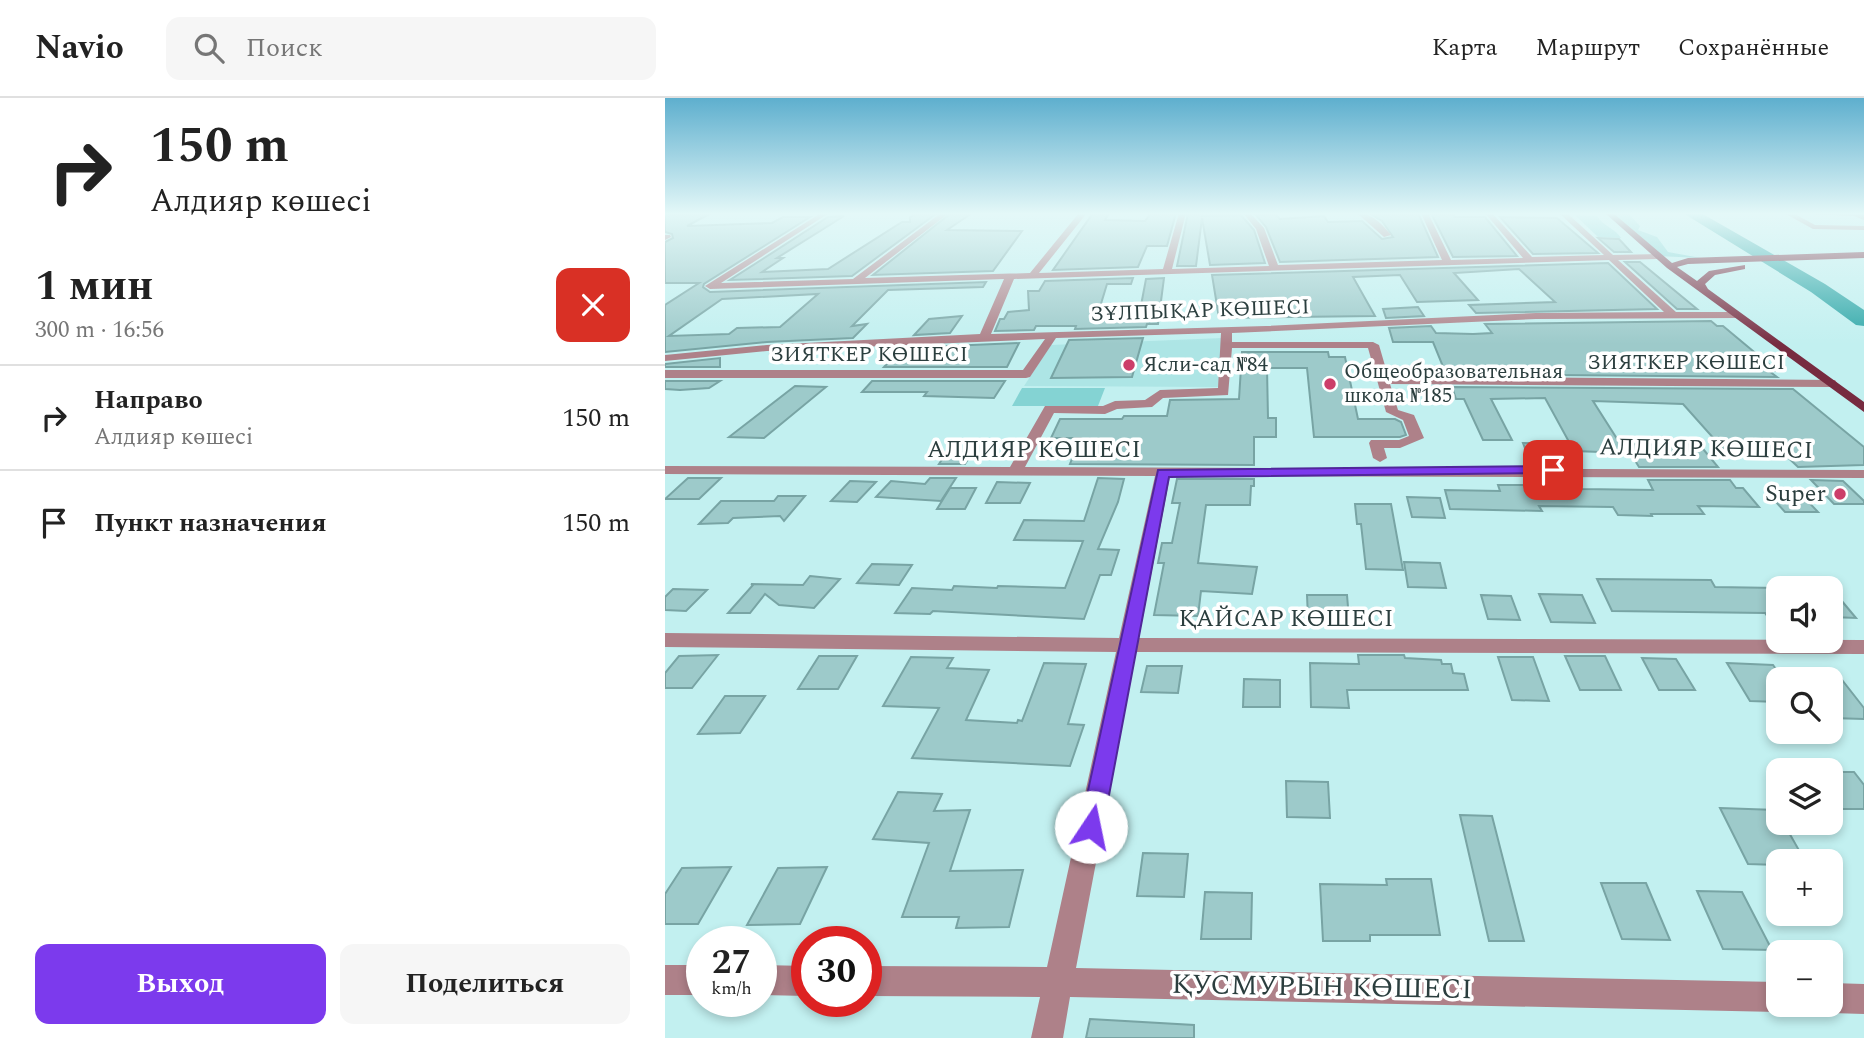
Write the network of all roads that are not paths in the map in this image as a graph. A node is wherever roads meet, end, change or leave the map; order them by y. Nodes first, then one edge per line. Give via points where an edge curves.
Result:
1 (756, 257) edge
2 (887, 257) edge
3 (1048, 257) edge
4 (1171, 257) edge
5 (1271, 257) edge
6 (1445, 257) edge
7 (1587, 257) edge
8 (1611, 257) edge
9 (1658, 257) edge
10 (1682, 257) edge
11 (1704, 257) edge
12 (1793, 257) edge
13 (1714, 258) junction
14 (1529, 259) joint
15 (1730, 259) junction
16 (1447, 261) junction
17 (1744, 262) junction
18 (1864, 262) edge
19 (1670, 266) junction
20 (1274, 267) junction
21 (1167, 271) junction
22 (1010, 276) junction
23 (1033, 276) junction
24 (854, 282) junction
25 (1704, 291) junction
26 (1673, 315) junction
27 (1737, 315) junction
28 (1227, 330) junction
29 (1053, 335) junction
30 (984, 337) junction
31 (1226, 345) junction
32 (665, 358) edge
33 (665, 374) edge
34 (1384, 380) junction
35 (1831, 383) junction
36 (1864, 408) edge
37 (1380, 458) dead end
38 (665, 470) edge
39 (1014, 473) junction
40 (1163, 473) junction
41 (1864, 474) edge
42 (665, 640) edge
43 (1128, 645) junction
44 (1864, 647) edge
45 (665, 980) edge
46 (686, 980) edge
47 (882, 981) edge
48 (1059, 982) junction
49 (1766, 997) edge
50 (1843, 998) edge
51 (1864, 999) edge
52 (1047, 1038) edge

1 - 24 street via 711,286
2 - 24 street
3 - 23 street
4 - 21 street
5 - 20 street
6 - 16 street
7 - 14 street
8 - 26 street
9 - 19 main road
10 - 13 main road
11 - 13 main road
12 - 17 main road
13 - 15 main road
14 - 16 street
15 - 17 main road
15 - 19 main road
16 - 20 street
17 - 18 main road via 1758,266
17 - 19 main road via 1699,268
17 - 25 main road via 1704,277 1700,283
19 - 25 main road
20 - 21 street
21 - 23 street
22 - 23 street
22 - 24 street
22 - 30 street
25 - 27 main road
26 - 27 street, ЗҰЛПЫҚАР КӨШЕСІ
26 - 28 street, ЗҰЛПЫҚАР КӨШЕСІ via 1536,316
27 - 35 main road
28 - 29 street, ЗҰЛПЫҚАР КӨШЕСІ
28 - 31 street
29 - 30 street, ЗҰЛПЫҚАР КӨШЕСІ
29 - 33 street, ЗИЯТКЕР КӨШЕСІ via 1026,374
30 - 32 street, ЗҰЛПЫҚАР КӨШЕСІ
31 - 34 street via 1373,345
31 - 39 street via 1224,393 1160,394 1147,404 1115,405 1105,410 1051,409
34 - 35 street, ЗИЯТКЕР КӨШЕСІ
34 - 37 street via 1392,412 1409,418 1417,438 1401,444 1376,443
35 - 36 main road
38 - 39 street, АЛДИЯР КӨШЕСІ
39 - 40 street, АЛДИЯР КӨШЕСІ
40 - 41 street, АЛДИЯР КӨШЕСІ via 1553,470
40 - 43 street
42 - 43 street, ҚАЙСАР КӨШЕСІ
43 - 44 street, ҚАЙСАР КӨШЕСІ
43 - 48 street
45 - 46 street
47 - 48 street, ҚУСМУРЫН КӨШЕСІ
48 - 49 street, ҚУСМУРЫН КӨШЕСІ
48 - 52 street
50 - 51 street

